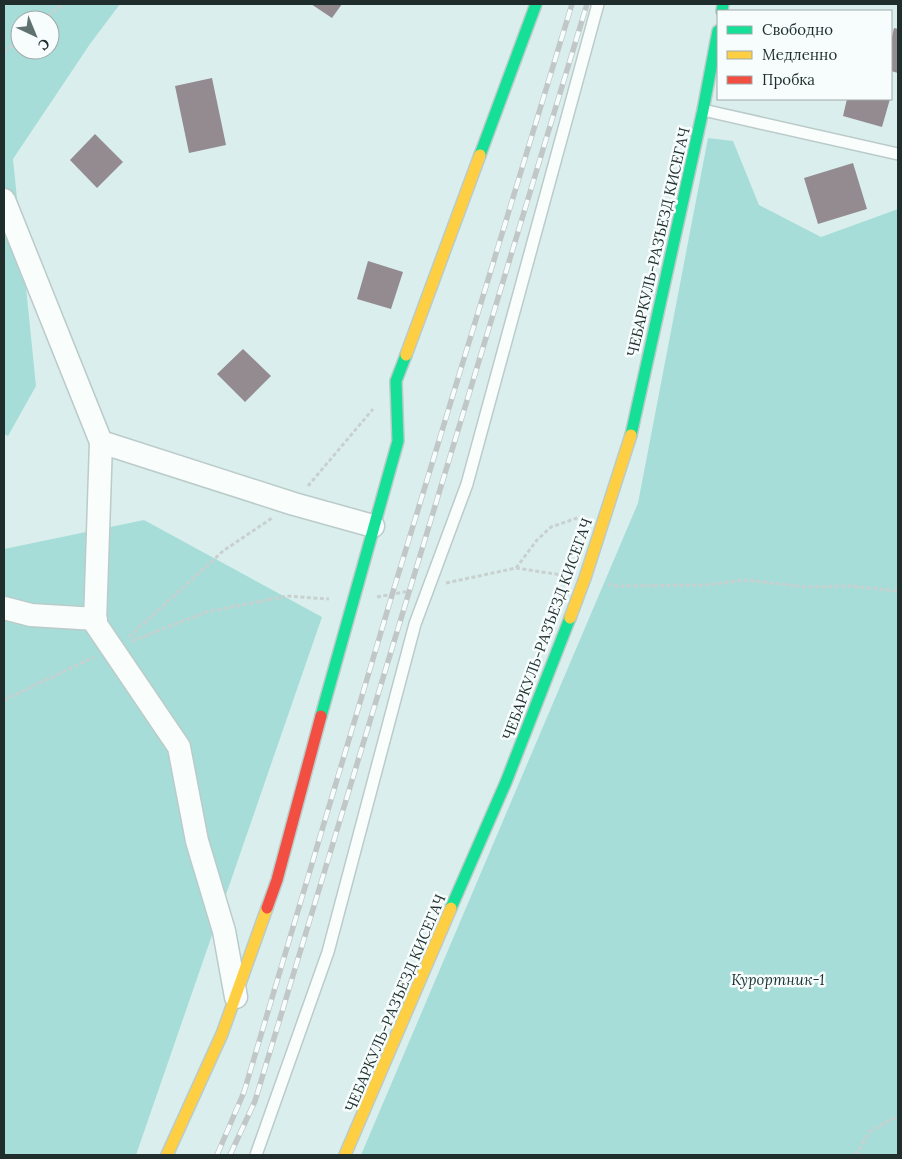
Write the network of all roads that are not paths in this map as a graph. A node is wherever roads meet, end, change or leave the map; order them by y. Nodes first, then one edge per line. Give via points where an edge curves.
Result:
1 (536, 4) edge
2 (598, 4) edge
3 (717, 36) edge
4 (703, 110) junction
5 (898, 154) edge
6 (4, 200) edge
7 (101, 442) junction
8 (373, 526) junction
9 (4, 608) edge
10 (96, 619) junction
11 (236, 997) junction
12 (167, 1155) edge
13 (256, 1155) edge
14 (345, 1155) edge

1 - 8 street via 396,381 398,441
2 - 13 lane via 467,484 415,624 328,952
3 - 4 street, ЧЕБАРКУЛЬ-РАЗЪЕЗД КИСЕГАЧ
4 - 5 lane
4 - 14 street, ЧЕБАРКУЛЬ-РАЗЪЕЗД КИСЕГАЧ via 630,438 585,578 506,782
6 - 7 street
7 - 8 street
7 - 10 street
8 - 11 street via 277,880
9 - 10 street via 31,615
10 - 11 street via 95,624 179,747 196,841 224,931
11 - 12 street

